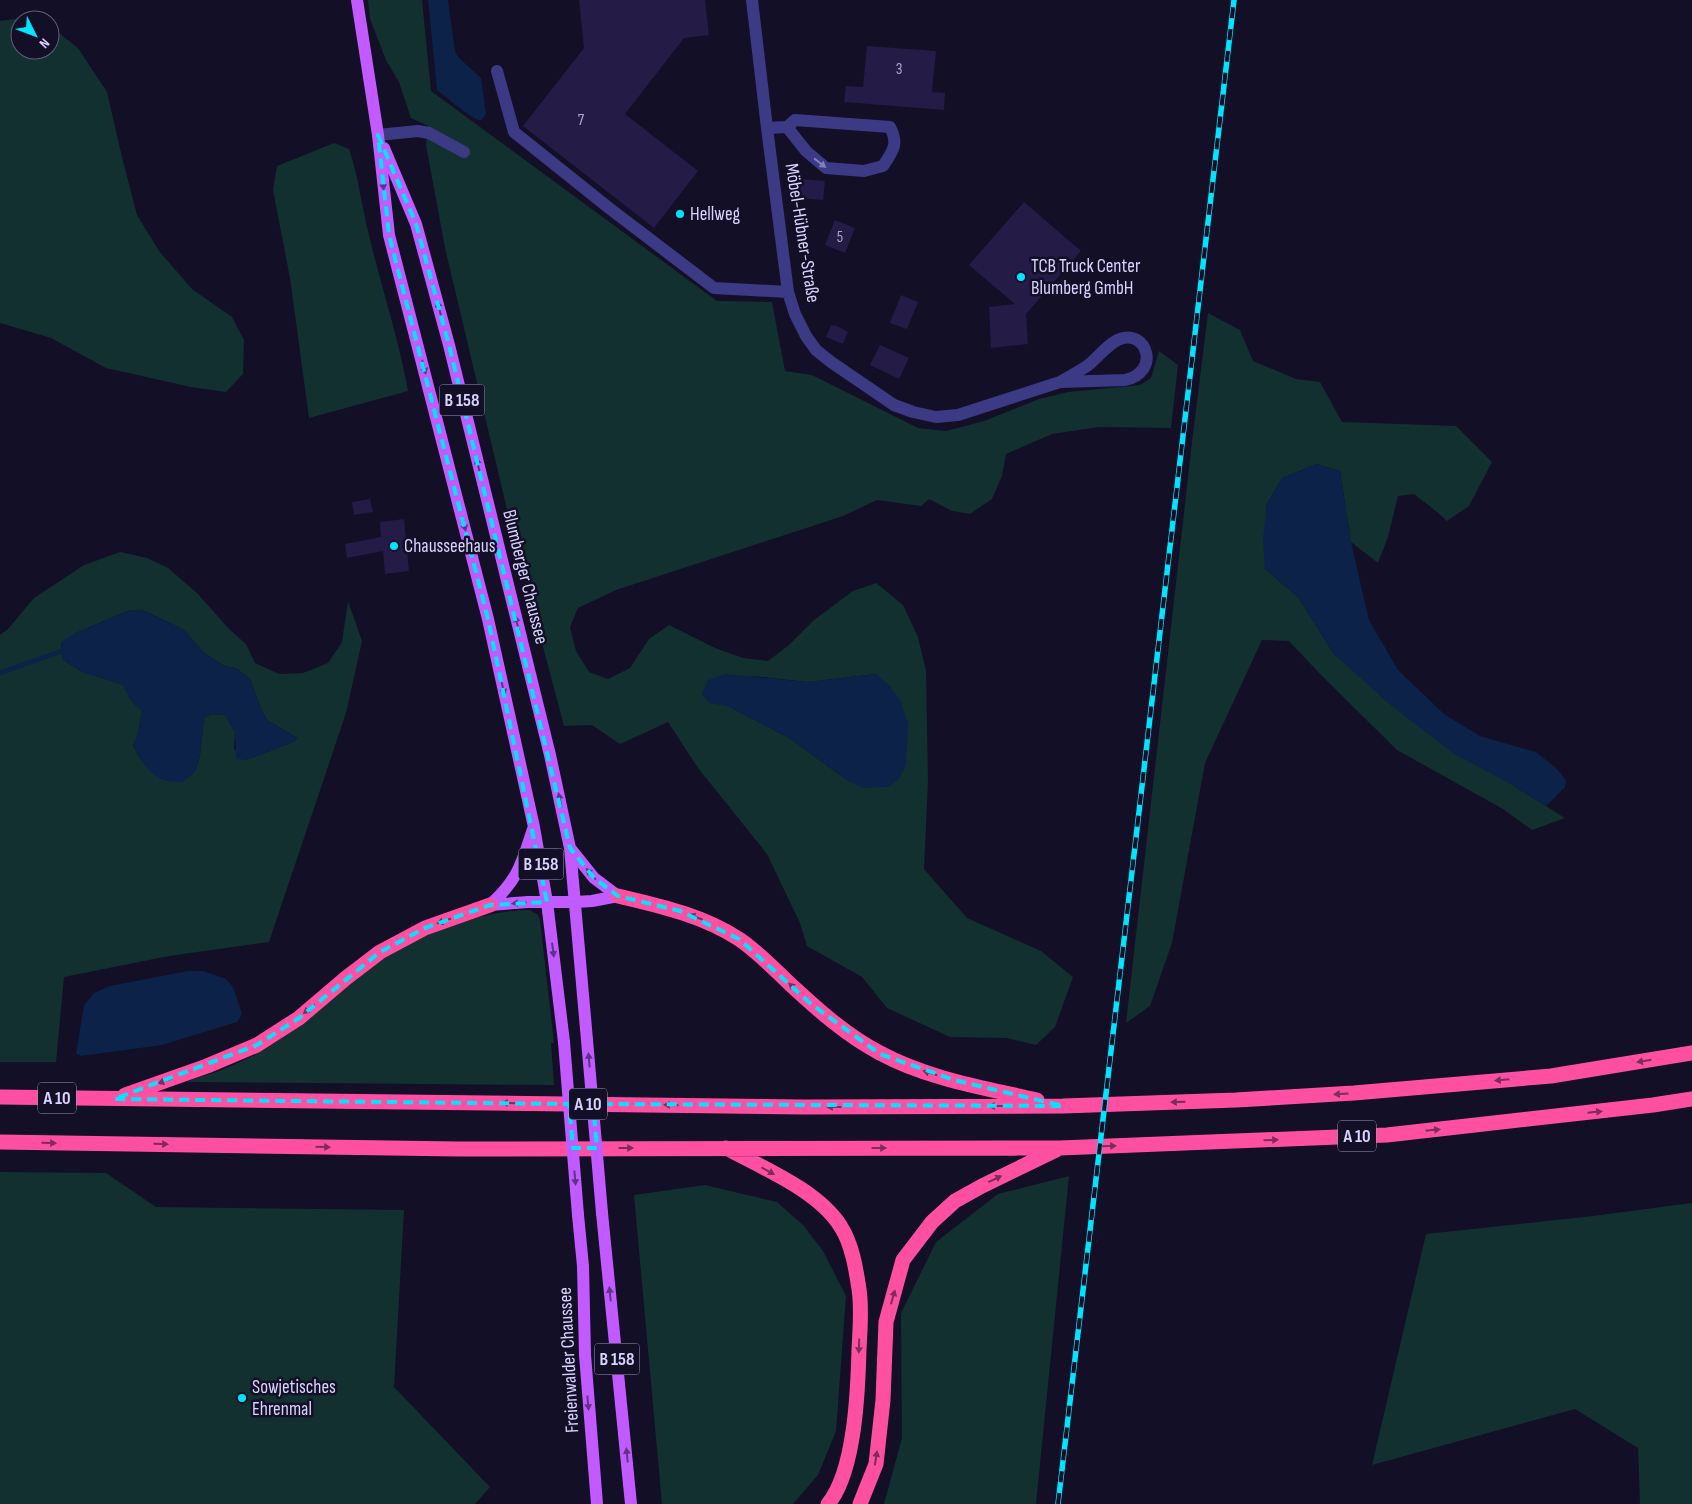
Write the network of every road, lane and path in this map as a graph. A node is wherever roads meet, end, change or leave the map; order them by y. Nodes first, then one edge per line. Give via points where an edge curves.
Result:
1 (357, 0) edge
2 (752, 0) edge
3 (497, 71) dead end
4 (787, 127) junction
5 (767, 128) junction
6 (378, 135) junction
7 (464, 152) dead end
8 (788, 292) junction
9 (1060, 382) junction
10 (534, 827) junction
11 (570, 848) junction
12 (618, 896) junction
13 (547, 902) junction
14 (575, 902) junction
15 (490, 905) junction
16 (1692, 1053) edge
17 (0, 1097) edge
18 (114, 1099) junction
19 (1692, 1099) edge
20 (1063, 1106) junction
21 (0, 1142) edge
22 (725, 1148) junction
23 (1060, 1148) junction
24 (578, 1215) joint
25 (597, 1504) edge
26 (631, 1504) edge
27 (828, 1504) edge
28 (860, 1504) edge

1 - 6 main road, Blumberger Chaussee / B 158
2 - 5 street, Möbel-Hübner-Straße
3 - 8 street via 514,132 706,282 714,288
4 -> 4 street via 806,151 826,168 864,171 883,166 893,151 895,137 890,127 795,120
4 - 5 street
5 - 8 street, Möbel-Hübner-Straße
6 - 7 street via 418,130
6 -> 10 main road, Blumberger Chaussee / B 158 via 389,235 486,613
11 -> 6 main road, Blumberger Chaussee / B 158 via 449,345 416,224
8 - 9 street, Möbel-Hübner-Straße via 795,314 816,350 894,405 913,412 936,417 958,414
9 - 9 street, Möbel-Hübner-Straße via 1134,378 1146,366 1146,350 1135,340 1120,338 1087,366
10 - 13 main road, Blumberger Chaussee / B 158
10 - 15 main road via 514,880
12 -> 11 main road via 594,878
11 - 14 main road, Blumberger Chaussee / B 158
12 - 14 main road
20 -> 12 highway via 954,1080 880,1054 812,1004 739,939 680,911
13 - 14 main road
13 -> 15 main road
13 -> 24 main road, Blumberger Chaussee / B 158, bridge via 564,1042
26 -> 14 main road, Blumberger Chaussee / B 158, bridge
15 -> 18 highway via 425,928 380,952 299,1018 257,1046
16 -> 20 highway, A 10 via 1551,1076 1354,1093
17 - 18 highway, A 10
20 -> 18 highway, A 10 via 784,1107
23 -> 19 highway, A 10 via 1387,1135
21 -> 22 highway, A 10 via 458,1149
22 -> 23 highway, A 10
22 -> 27 highway via 825,1206 841,1227 851,1250 859,1289 857,1397 842,1479
28 -> 23 highway via 876,1464 886,1322 903,1260 932,1222 955,1201
24 -> 25 main road, Freienwalder Chaussee / B 158 via 584,1266 584,1355

